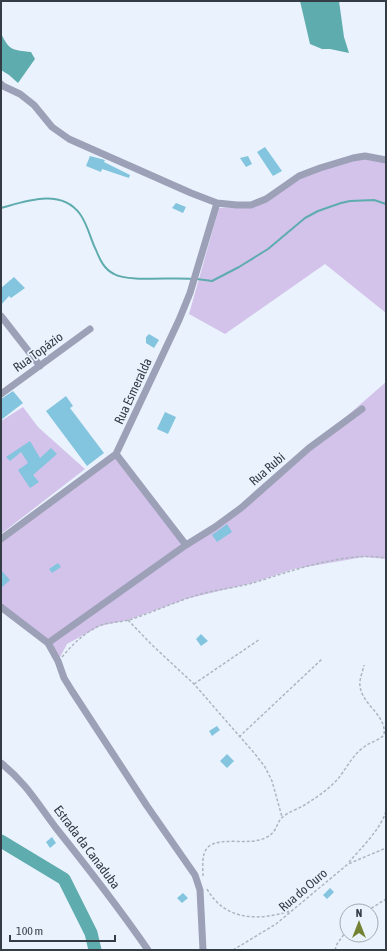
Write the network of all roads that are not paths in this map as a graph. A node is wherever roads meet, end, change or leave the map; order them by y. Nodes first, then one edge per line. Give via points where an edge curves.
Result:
1 (1, 84) edge
2 (386, 160) edge
3 (217, 203) junction
4 (1, 316) edge
5 (90, 329) dead end
6 (40, 366) junction
7 (1, 394) edge
8 (362, 409) dead end
9 (116, 454) junction
10 (1, 539) edge
11 (186, 545) junction
12 (1, 607) edge
13 (48, 643) junction
14 (1, 763) edge
15 (148, 950) edge
16 (203, 950) edge

1 - 3 street via 34,105 52,127 69,140
2 - 3 street via 365,156 320,168 299,176 266,199 251,205
3 - 9 street, Rua Esmeralda via 190,293
4 - 6 street
5 - 6 street, Rua Topázio
6 - 7 street, Rua Topázio
8 - 11 street, Rua Rubi via 309,448 241,508
9 - 10 street, Rua Esmeralda
9 - 11 street
11 - 13 street, Rua Rubi
12 - 13 street
13 - 16 street via 72,691 202,885
14 - 15 street, Estrada da Canaduba via 30,791

